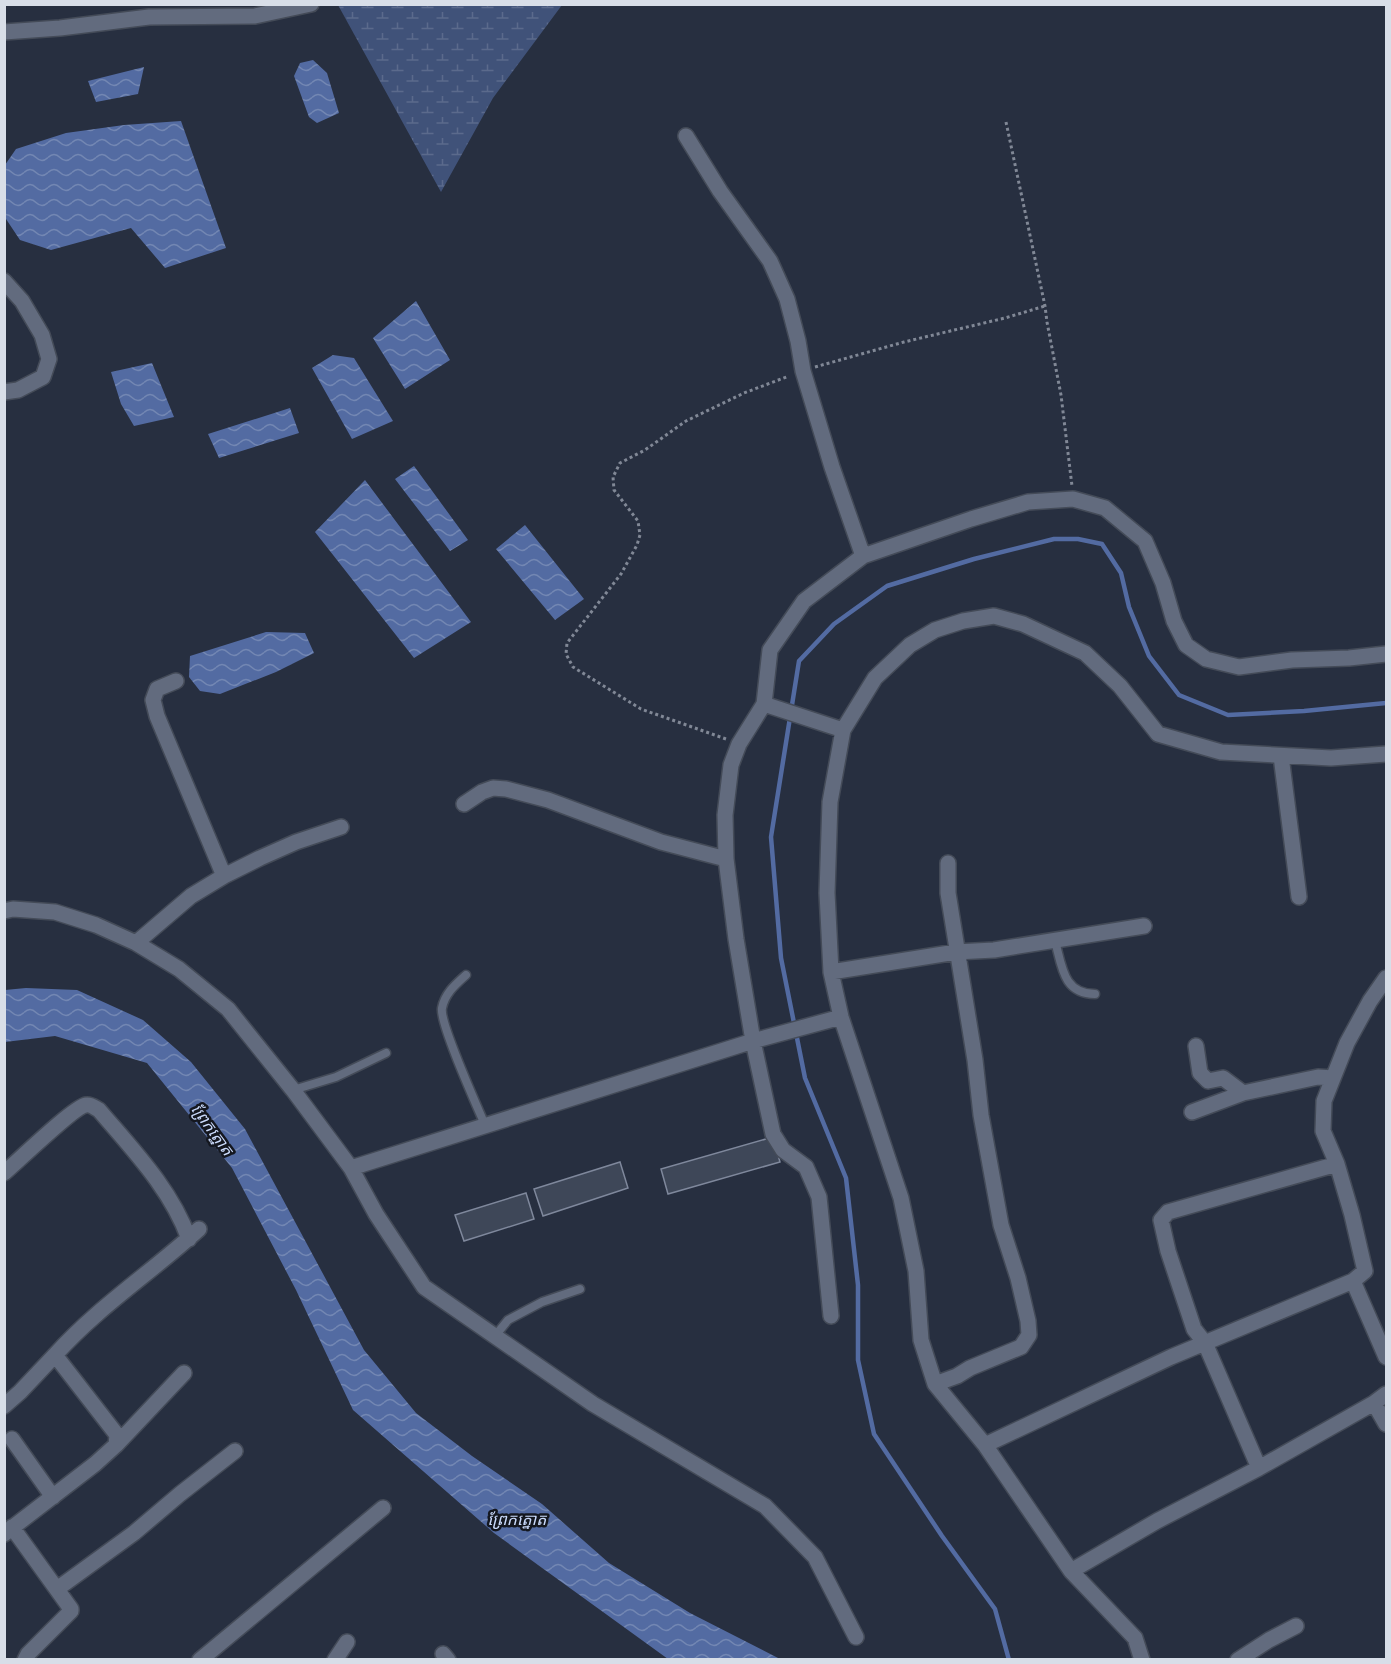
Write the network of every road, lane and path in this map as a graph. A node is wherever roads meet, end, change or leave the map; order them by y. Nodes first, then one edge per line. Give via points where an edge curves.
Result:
1 (311, 4) edge
2 (4, 32) edge
3 (1006, 122) dead end
4 (686, 136) dead end
5 (4, 281) edge
6 (1046, 306) junction
7 (803, 371) junction
8 (4, 392) edge
9 (1073, 499) junction
10 (863, 556) junction
11 (1386, 654) edge
12 (176, 681) dead end
13 (764, 704) junction
14 (843, 730) junction
15 (740, 744) junction
16 (1386, 754) edge
17 (1281, 756) junction
18 (464, 804) dead end
19 (341, 827) dead end
20 (726, 859) junction
21 (948, 863) dead end
22 (224, 876) junction
23 (1299, 897) dead end
24 (4, 911) edge
25 (1144, 926) dead end
26 (1055, 941) junction
27 (136, 943) junction
28 (956, 952) junction
29 (831, 972) junction
30 (466, 975) dead end
31 (1386, 978) edge
32 (1095, 994) dead end
33 (841, 1017) junction
34 (753, 1041) junction
35 (1196, 1046) dead end
36 (386, 1053) dead end
37 (1333, 1078) junction
38 (293, 1090) junction
39 (1243, 1093) junction
40 (1192, 1112) dead end
41 (485, 1125) junction
42 (1337, 1164) junction
43 (351, 1168) junction
44 (4, 1173) edge
45 (1353, 1281) junction
46 (580, 1289) dead end
47 (831, 1316) dead end
48 (495, 1336) junction
49 (1205, 1343) junction
50 (55, 1355) junction
51 (1386, 1357) edge
52 (184, 1373) dead end
53 (935, 1384) junction
54 (1380, 1399) edge
55 (4, 1406) edge
56 (1386, 1424) edge
57 (12, 1439) dead end
58 (116, 1444) junction
59 (985, 1445) junction
60 (235, 1451) dead end
61 (1259, 1468) junction
62 (53, 1497) junction
63 (383, 1508) dead end
64 (8, 1531) edge
65 (1071, 1571) junction
66 (57, 1589) junction
67 (1296, 1626) dead end
68 (856, 1637) dead end
69 (347, 1642) dead end
70 (24, 1659) edge
71 (200, 1659) edge
72 (335, 1659) edge
73 (1142, 1659) edge
74 (1238, 1659) edge

1 - 2 street via 255,16 149,17
3 - 6 path
4 - 7 street via 720,192 770,261 787,299
5 - 8 street via 22,301 42,335 49,359 44,377 18,390
6 - 7 path
6 - 9 path
7 - 10 street
7 - 15 path via 686,421 621,463 613,477 614,490 638,522 640,535 621,574 567,643 573,667 641,709
9 - 10 street via 1028,502
9 - 11 street via 1105,508 1145,541 1186,645 1206,659 1239,667
10 - 13 street via 804,601 770,650
12 - 22 street via 157,689 153,700
13 - 14 street
13 - 15 street
14 - 17 street via 875,678 910,645 935,630 994,616 1023,624 1085,653 1120,686 1158,734 1221,752
14 - 29 street via 830,802 826,893
15 - 20 street via 731,765 725,815
16 - 17 street
17 - 23 street
18 - 20 street via 492,788 506,789 548,800 661,842
19 - 22 street via 296,842
20 - 34 street
21 - 28 street
22 - 27 street via 191,896
24 - 27 street via 54,912
25 - 26 street
26 - 28 street
26 - 32 lane via 1069,985 1084,994
27 - 38 street via 179,969 228,1009
28 - 29 street
28 - 53 street via 1001,1226 1018,1278 1029,1335 1021,1347
29 - 33 street
30 - 41 lane via 449,992 441,1010
31 - 37 street via 1347,1043
33 - 34 street
33 - 53 street via 901,1198 916,1271 921,1340
34 - 41 street
34 - 47 street via 773,1134 783,1150 806,1167 819,1197
35 - 39 street via 1200,1073 1208,1081 1223,1078
36 - 38 lane via 336,1077
37 - 39 street via 1318,1077
37 - 42 street via 1324,1101 1323,1131
38 - 43 street
39 - 40 street
41 - 43 street
42 - 45 street via 1365,1271
42 - 49 street via 1164,1215 1161,1226 1168,1251 1194,1329
43 - 48 street via 424,1287
44 - 50 street via 87,1104 99,1110 153,1175 194,1234 116,1296
45 - 49 street
45 - 51 street
46 - 48 lane via 542,1302 508,1320
48 - 68 street via 593,1404 765,1506 815,1557
49 - 59 street
49 - 61 street
50 - 55 street
50 - 58 street via 117,1435
52 - 58 street
53 - 59 street
54 - 56 street
54 - 61 street
57 - 62 street
58 - 62 street
59 - 65 street
60 - 66 street
61 - 65 street
62 - 64 street
63 - 71 street
64 - 66 street
65 - 73 street via 1135,1638
66 - 70 street via 71,1611
67 - 74 street
69 - 72 street

